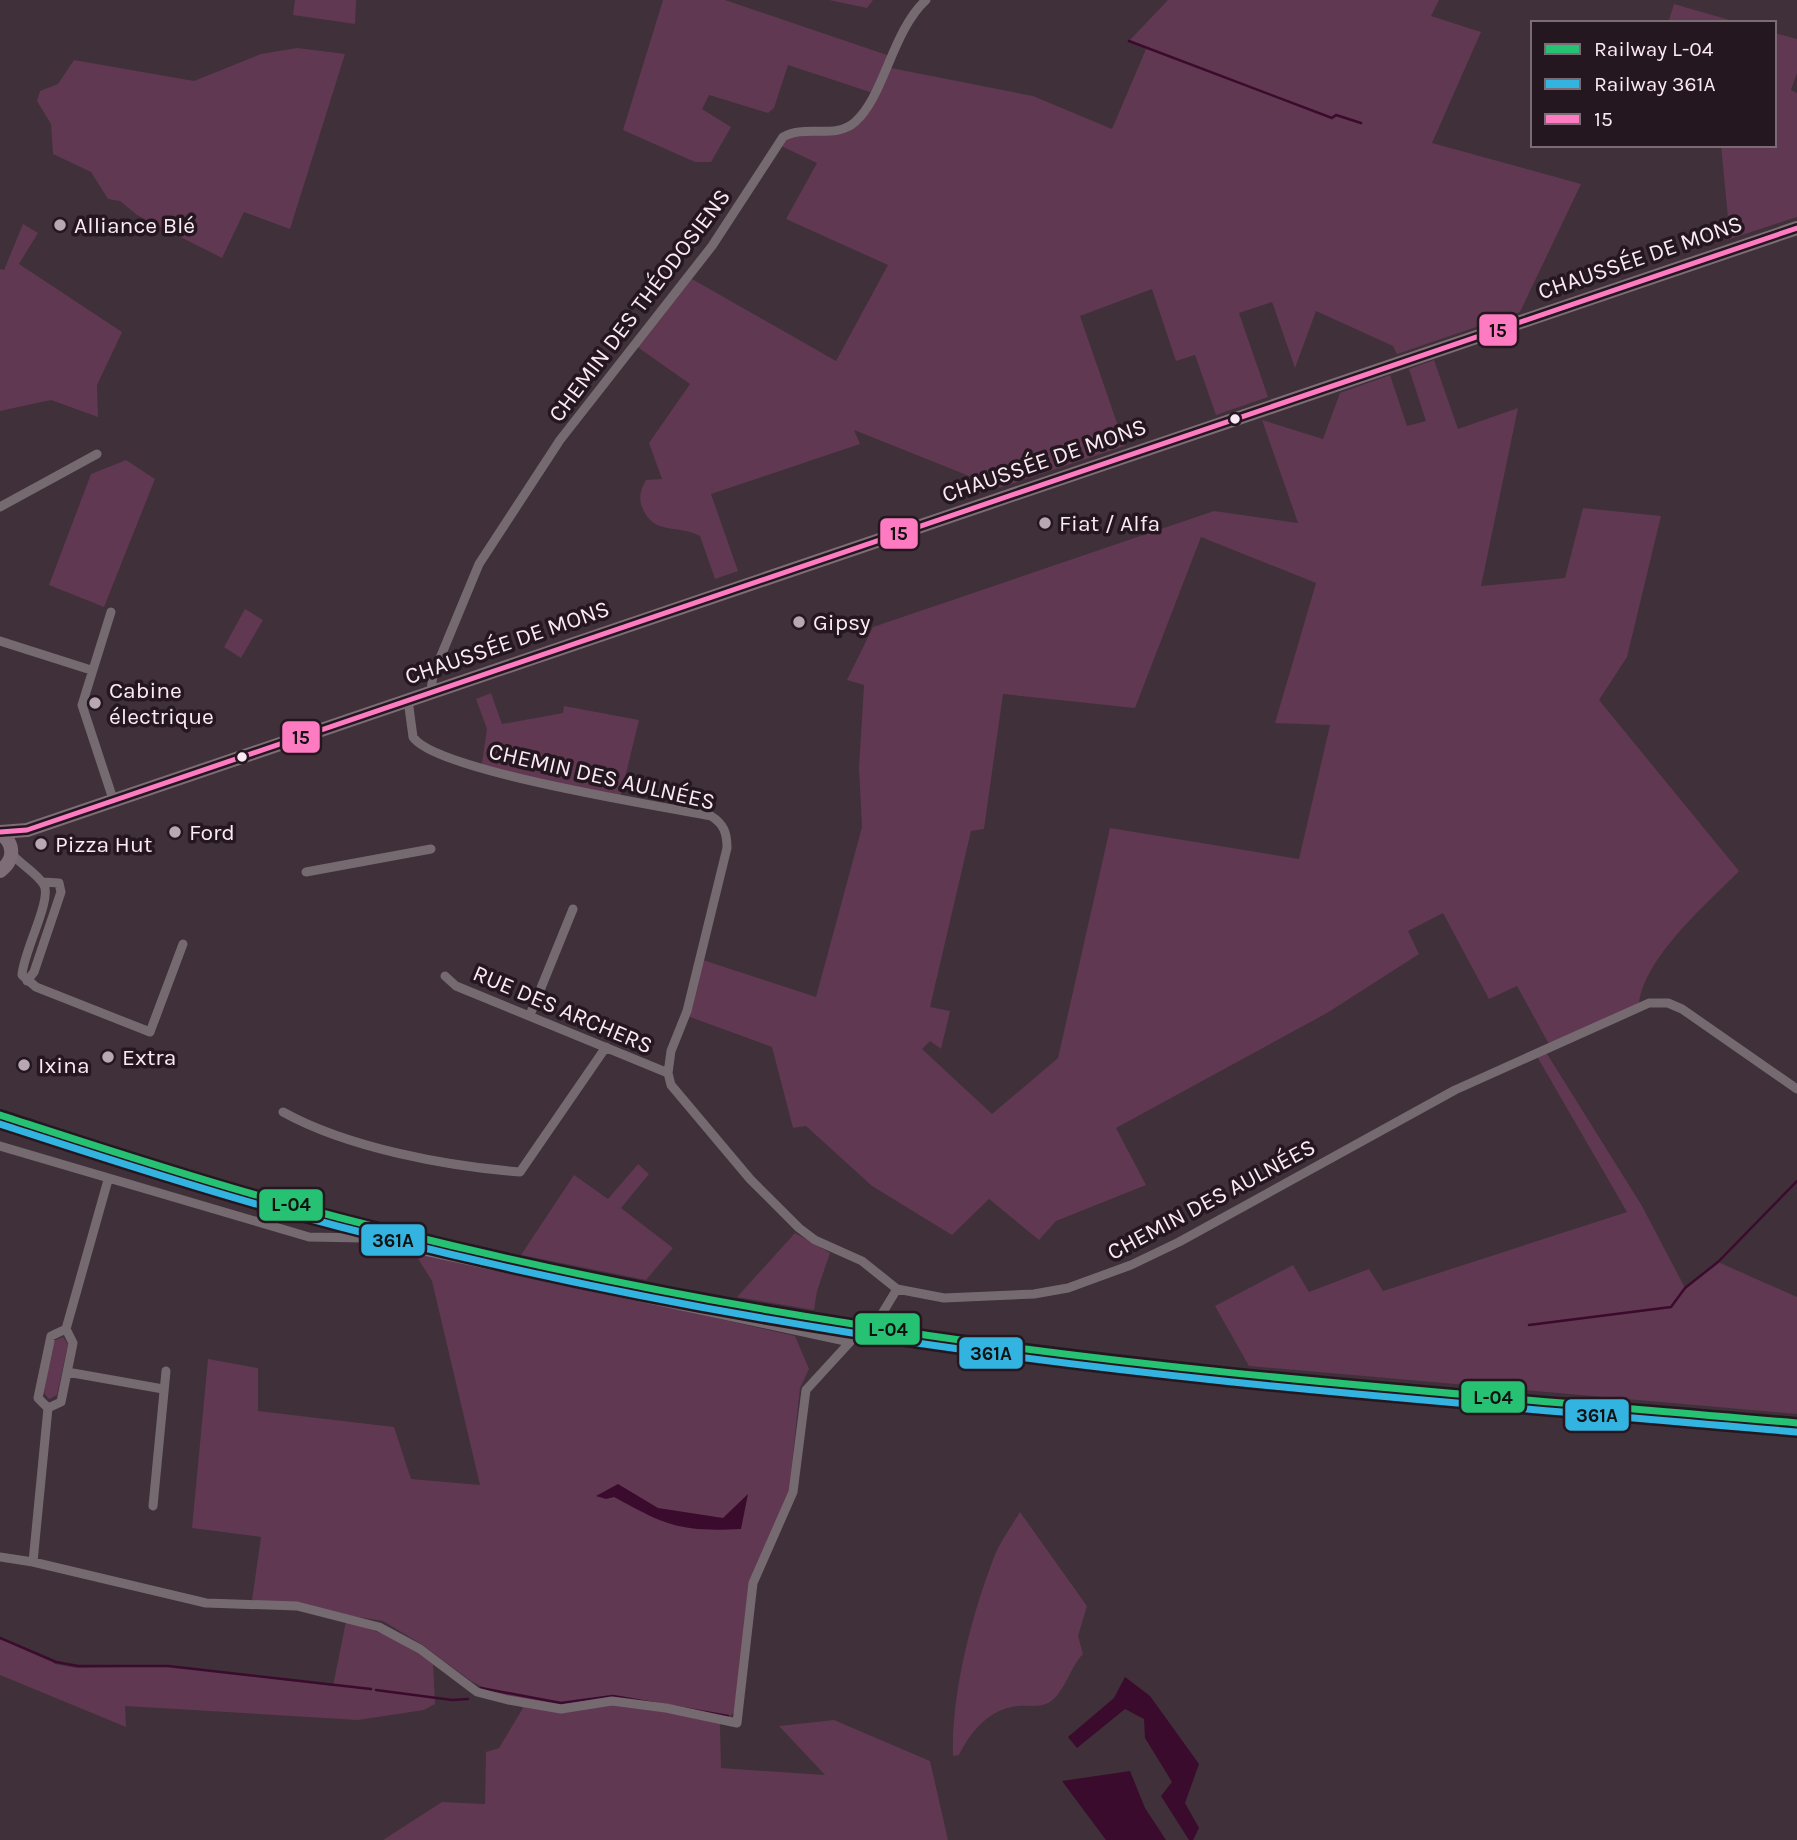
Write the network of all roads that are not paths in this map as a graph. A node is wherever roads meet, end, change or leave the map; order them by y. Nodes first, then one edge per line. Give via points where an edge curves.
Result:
1 (926, 0) edge
2 (1797, 228) edge
3 (97, 454) dead end
4 (0, 507) edge
5 (111, 612) dead end
6 (0, 641) edge
7 (91, 670) junction
8 (431, 691) junction
9 (408, 700) junction
10 (113, 799) junction
11 (27, 830) junction
12 (0, 833) edge
13 (430, 849) dead end
14 (12, 851) junction
15 (1, 870) edge
16 (306, 872) dead end
17 (31, 874) junction
18 (43, 882) junction
19 (573, 909) dead end
20 (183, 944) dead end
21 (445, 976) dead end
22 (27, 981) junction
23 (530, 1015) junction
24 (606, 1047) junction
25 (668, 1073) junction
26 (1797, 1089) edge
27 (283, 1112) dead end
28 (0, 1146) edge
29 (108, 1180) junction
30 (897, 1289) junction
31 (880, 1317) dead end
32 (66, 1329) junction
33 (67, 1371) junction
34 (166, 1371) dead end
35 (163, 1389) junction
36 (48, 1408) junction
37 (153, 1506) dead end
38 (0, 1557) edge
39 (33, 1562) junction

1 - 8 street, CHEMIN DES THÉODOSIENS via 909,20 859,119 835,131 802,131 783,137 712,246 560,440 471,580 433,675
2 - 8 main road, CHAUSSÉE DE MONS
3 - 4 street
5 - 7 street
6 - 7 street
7 - 10 street via 82,705
8 - 9 main road, CHAUSSÉE DE MONS
9 - 10 main road, CHAUSSÉE DE MONS
9 - 25 street, CHEMIN DES AULNÉES via 413,737 425,748 501,775 711,816 723,826 727,848
10 - 11 main road, CHAUSSÉE DE MONS
11 - 12 main road, CHAUSSÉE DE MONS
11 - 14 main road
12 - 14 main road
13 - 16 street
14 - 15 main road
14 - 17 street
15 - 17 street
17 - 18 street
18 - 22 street via 47,894 23,961 22,975
18 - 22 street via 59,883 61,892
19 - 23 street
20 - 22 street via 150,1032
21 - 23 street, RUE DES ARCHERS via 456,986
23 - 24 street, RUE DES ARCHERS
24 - 25 street, RUE DES ARCHERS
24 - 27 street via 520,1172 451,1166 315,1130
25 - 30 street, CHEMIN DES AULNÉES via 676,1093 799,1228 862,1261
26 - 30 street, CHEMIN DES AULNÉES via 1682,1009 1649,1003 1455,1090 1179,1242 1092,1281 1034,1294 969,1298
28 - 29 street
29 - 32 street
29 - 39 street via 309,1237 363,1238 850,1342 806,1391 793,1492 753,1583 737,1723 612,1701 561,1709 508,1700 477,1692 420,1649 379,1627 297,1606 206,1603
30 - 31 street
32 - 33 street via 73,1343
32 - 36 street via 51,1336 38,1398
33 - 35 street
33 - 36 street via 61,1402
34 - 35 street
35 - 37 street
36 - 39 street
38 - 39 street

